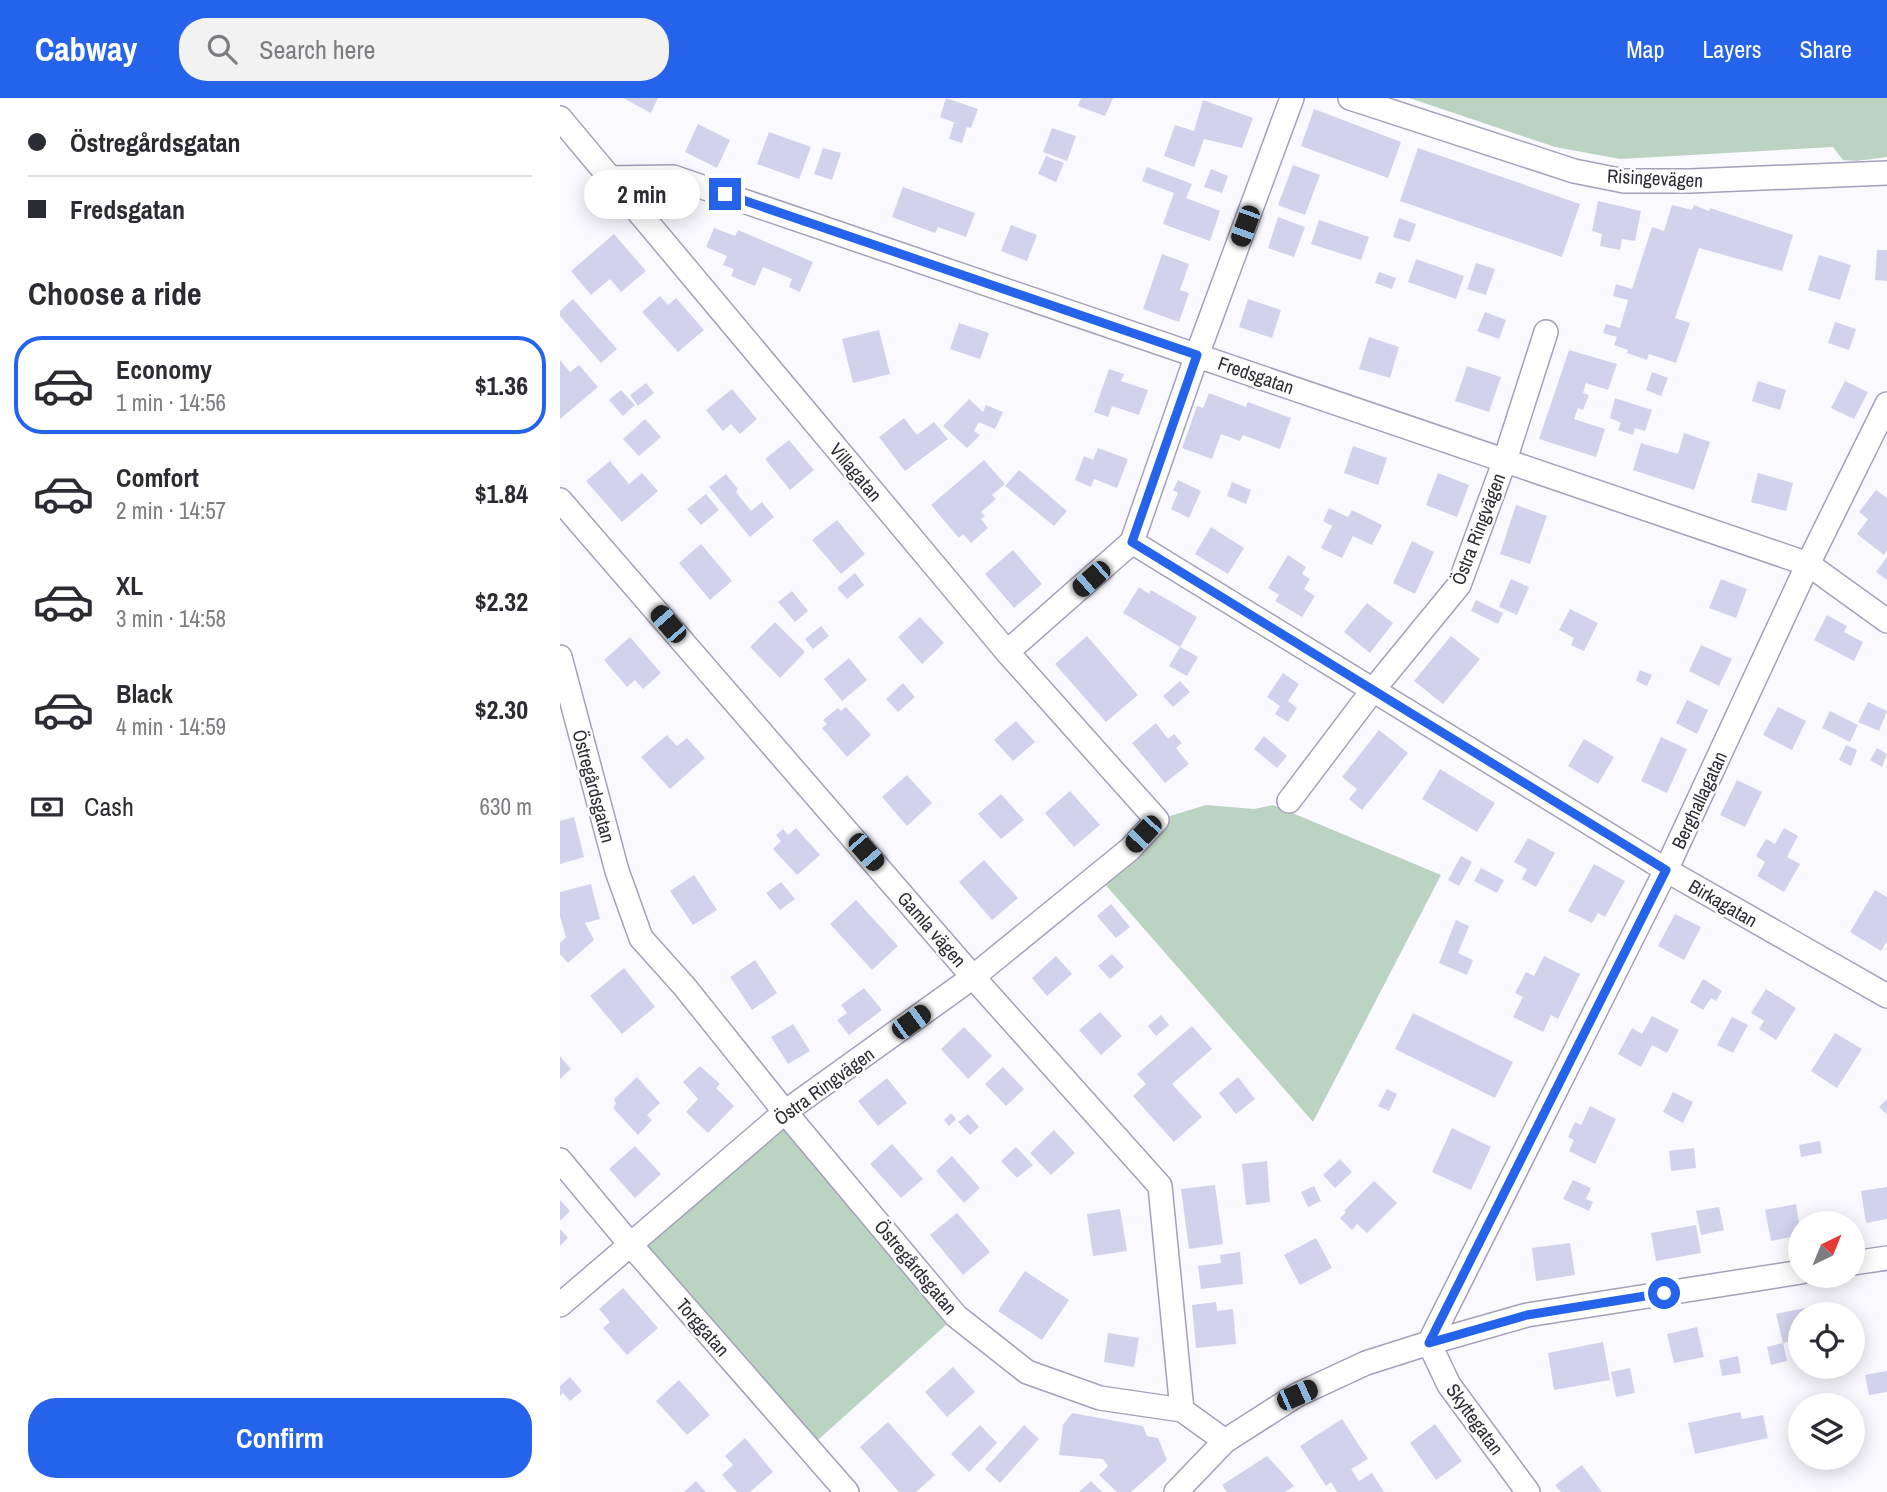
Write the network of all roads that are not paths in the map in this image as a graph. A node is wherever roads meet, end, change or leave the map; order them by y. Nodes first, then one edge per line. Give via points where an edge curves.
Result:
1 (1292, 98) edge
2 (1350, 98) edge
3 (560, 118) edge
4 (1887, 173) edge
5 (608, 178) junction
6 (1546, 332) dead end
7 (1197, 355) junction
8 (1887, 404) edge
9 (1505, 460) junction
10 (560, 500) edge
11 (1132, 542) junction
12 (1808, 564) junction
13 (1887, 621) edge
14 (1007, 652) junction
15 (560, 657) edge
16 (1373, 690) junction
17 (1289, 801) dead end
18 (1157, 820) joint
19 (1666, 870) junction
20 (973, 977) junction
21 (1887, 996) edge
22 (785, 1112) junction
23 (560, 1160) edge
24 (630, 1244) junction
25 (1887, 1258) edge
26 (1866, 1261) edge
27 (1788, 1274) edge
28 (560, 1305) edge
29 (1429, 1343) junction
30 (1182, 1410) junction
31 (1226, 1441) junction
32 (1179, 1491) edge
33 (847, 1492) edge
34 (1528, 1492) edge

1 - 7 street
2 - 4 street, Risingevägen via 1574,171 1624,181
3 - 5 street, Villagatan
5 - 7 street, Fredsgatan via 673,177
5 - 14 street, Villagatan
6 - 9 street, Östra Ringvägen
7 - 9 street, Fredsgatan
7 - 11 street
8 - 12 street, Berghallagatan
9 - 12 street, Fredsgatan
9 - 16 street, Östra Ringvägen via 1459,585
10 - 20 street, Gamla vägen
11 - 14 street
11 - 16 street, Birkagatan
12 - 13 street, Fredsgatan
12 - 19 street, Berghallagatan
14 - 18 street, Villagatan
15 - 22 street, Östregårdsgatan via 617,871 641,937
16 - 17 street, Östra Ringvägen
16 - 19 street, Birkagatan
18 - 20 street, Östra Ringvägen via 1130,849
19 - 21 street, Birkagatan
19 - 29 street, Berghallagatan
20 - 22 street, Östra Ringvägen
20 - 30 street, Gamla vägen via 1160,1186
22 - 24 street, Östra Ringvägen
22 - 30 street, Östregårdsgatan via 956,1316 1027,1372 1100,1398
23 - 24 street, Torggatan
24 - 28 street, Östra Ringvägen
24 - 33 street, Torggatan
25 - 26 street
27 - 29 street via 1527,1315
29 - 31 street via 1366,1363 1297,1395
29 - 34 street, Skyttegatan via 1449,1385
30 - 31 street, Östregårdsgatan
31 - 32 street

